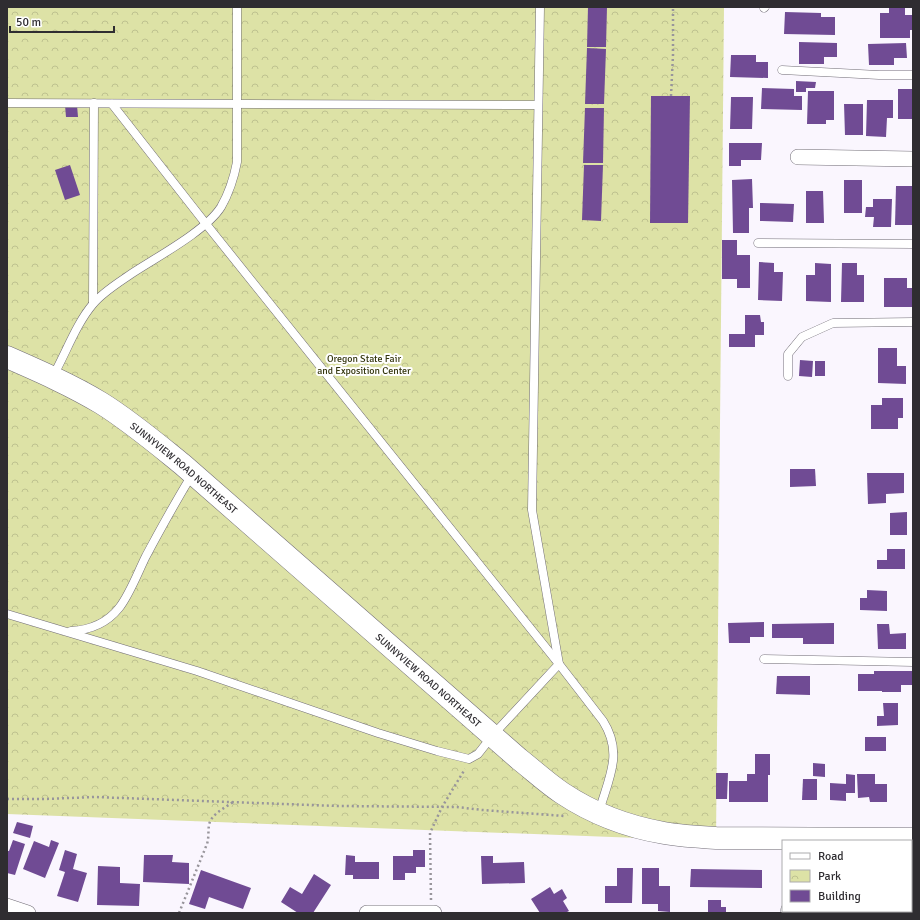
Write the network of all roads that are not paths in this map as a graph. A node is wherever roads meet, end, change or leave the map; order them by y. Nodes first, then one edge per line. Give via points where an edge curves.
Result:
1 (237, 7) edge
2 (540, 7) edge
3 (782, 70) dead end
4 (913, 75) edge
5 (7, 103) edge
6 (94, 103) junction
7 (112, 104) junction
8 (237, 104) junction
9 (538, 104) junction
10 (798, 157) dead end
11 (913, 159) edge
12 (206, 224) junction
13 (758, 243) dead end
14 (913, 244) edge
15 (93, 303) junction
16 (913, 322) edge
17 (7, 357) edge
18 (52, 376) junction
19 (788, 376) dead end
20 (193, 473) junction
21 (7, 614) edge
22 (67, 632) junction
23 (764, 659) dead end
24 (913, 662) edge
25 (559, 664) junction
26 (493, 735) junction
27 (599, 813) junction
28 (913, 839) edge
29 (792, 840) edge
30 (7, 906) edge
31 (28, 913) edge
32 (367, 913) edge
33 (432, 913) edge

1 - 8 lane
2 - 9 lane
3 - 4 lane
5 - 6 lane
6 - 7 lane
6 - 15 lane
7 - 8 lane
7 - 12 lane
8 - 9 lane
8 - 12 lane via 237,162 234,176 220,208
9 - 25 lane via 532,510
10 - 11 street
12 - 15 lane via 116,284
12 - 25 lane
13 - 14 lane
15 - 18 lane
16 - 19 lane via 833,322 802,337 788,354
17 - 18 main road, SUNNYVIEW ROAD NORTHEAST
18 - 20 main road, SUNNYVIEW ROAD NORTHEAST via 119,415
20 - 22 lane via 163,523 119,608 106,621 93,628
20 - 26 main road, SUNNYVIEW ROAD NORTHEAST
21 - 22 lane
22 - 26 lane via 197,671 378,733 469,759 478,754
23 - 24 lane
25 - 26 lane
25 - 27 lane via 603,722 613,742 612,767
26 - 27 main road, SUNNYVIEW ROAD NORTHEAST via 562,793
27 - 29 main road, SUNNYVIEW ROAD NORTHEAST via 664,833 716,838
28 - 29 main road, SUNNYVIEW ROAD NORTHEAST
30 - 31 street
32 - 33 street

